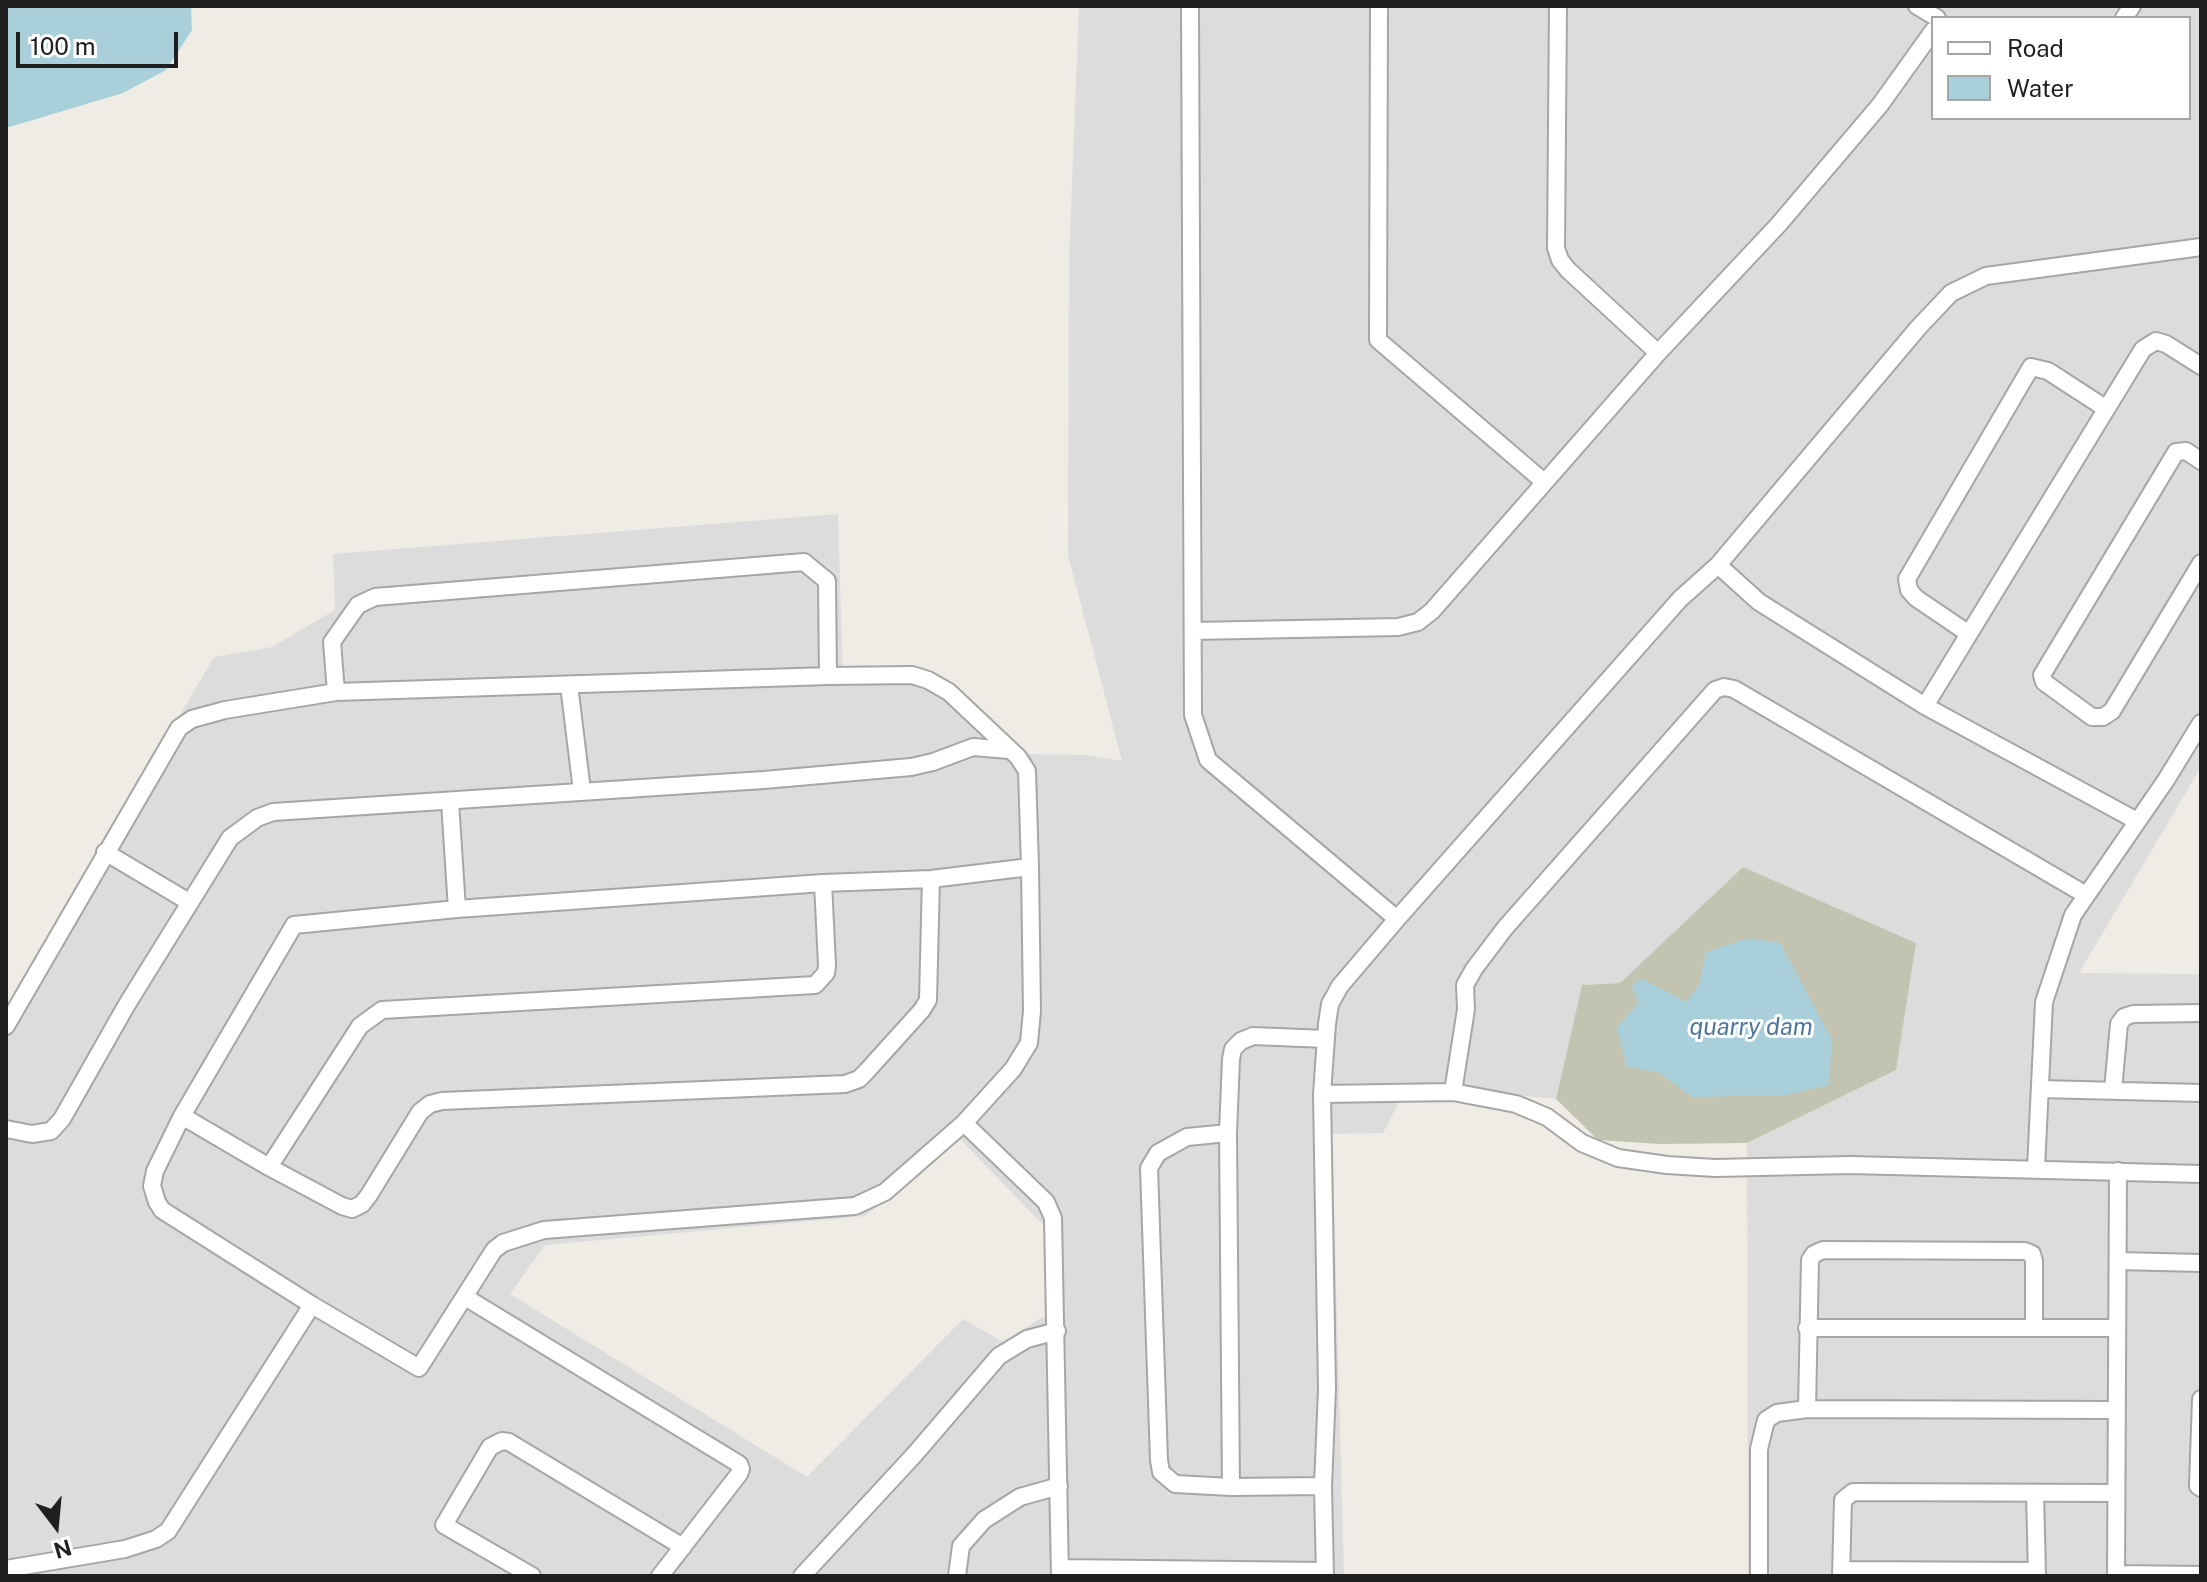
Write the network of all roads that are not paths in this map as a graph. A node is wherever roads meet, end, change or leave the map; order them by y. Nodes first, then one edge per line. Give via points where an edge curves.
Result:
1 (1190, 6) edge
2 (1379, 6) edge
3 (1558, 6) edge
4 (1931, 34) edge
5 (2201, 247) edge
6 (1658, 353) junction
7 (2201, 366) edge
8 (2105, 408) junction
9 (2201, 461) edge
10 (1543, 481) junction
11 (2201, 563) edge
12 (1718, 565) junction
13 (1193, 631) junction
14 (1969, 634) junction
15 (828, 676) junction
16 (569, 685) junction
17 (336, 692) junction
18 (1925, 706) junction
19 (2201, 723) edge
20 (1009, 750) junction
21 (582, 791) junction
22 (450, 802) junction
23 (2137, 821) junction
24 (105, 852) junction
25 (1030, 867) junction
26 (931, 879) junction
27 (823, 883) junction
28 (2086, 895) junction
29 (189, 902) junction
30 (457, 909) junction
31 (1397, 919) junction
32 (2201, 1013) edge
33 (6, 1026) edge
34 (1326, 1039) junction
35 (2040, 1089) junction
36 (2113, 1090) junction
37 (1453, 1092) junction
38 (2201, 1093) edge
39 (1322, 1094) junction
40 (182, 1116) junction
41 (964, 1123) junction
42 (6, 1129) edge
43 (1228, 1133) junction
44 (269, 1167) junction
45 (2036, 1168) junction
46 (2118, 1171) junction
47 (2201, 1174) edge
48 (2118, 1261) junction
49 (2201, 1263) edge
50 (465, 1297) junction
51 (312, 1305) junction
52 (1807, 1328) junction
53 (2034, 1328) junction
54 (2117, 1328) junction
55 (1057, 1331) junction
56 (2201, 1399) edge
57 (1807, 1409) junction
58 (2116, 1410) junction
59 (1059, 1486) junction
60 (1323, 1486) junction
61 (1231, 1487) junction
62 (2201, 1488) edge
63 (2035, 1493) junction
64 (2116, 1493) junction
65 (683, 1547) junction
66 (6, 1569) edge
67 (1060, 1572) edge
68 (1152, 1572) edge
69 (1841, 1573) edge
70 (1324, 1574) edge
71 (2036, 1574) edge
72 (2116, 1575) edge
73 (2198, 1575) edge
74 (532, 1576) edge
75 (660, 1576) edge
76 (802, 1576) edge
77 (957, 1576) edge
78 (1759, 1576) edge

1 - 13 street
2 - 10 street via 1378,340
3 - 6 street via 1556,248 1568,270
4 - 6 street via 1880,105 1779,224
5 - 12 street via 1986,276 1951,293
6 - 10 street
7 - 8 street via 2156,341 2143,349
8 - 14 street
8 - 14 street via 2048,371 2031,367 1907,579 1916,598
9 - 11 street via 2186,451 2176,452 2042,675 2044,682 2092,717 2112,711
10 - 13 street via 1418,622 1398,627
12 - 18 street via 1759,602
12 - 31 street via 1680,599
13 - 31 street via 1193,715 1208,760
14 - 18 street
15 - 16 street
15 - 17 street via 827,581 804,562 375,597 358,605 332,642
15 - 20 street via 912,675 928,680 949,692
16 - 17 street
16 - 21 street
17 - 24 street via 225,710 179,728
18 - 23 street
19 - 23 street
20 - 21 street via 973,747 911,767
20 - 25 street via 1027,771
21 - 22 street
22 - 29 street via 273,812 257,818 230,838
22 - 30 street
23 - 28 street
24 - 29 street
24 - 33 street
25 - 26 street
25 - 41 street via 1029,1043
26 - 27 street
26 - 44 street via 928,1000 859,1079 845,1084 430,1104 369,1195 352,1209
27 - 30 street
27 - 44 street via 827,965 815,985 382,1010 360,1026
28 - 35 street via 2073,915 2044,1002
28 - 37 street via 1724,687 1715,690 1474,969 1465,985
29 - 42 street via 62,1119 51,1131
30 - 40 street via 294,925
31 - 34 street via 1340,986 1330,1004
32 - 36 street via 2124,1017
34 - 39 street
34 - 43 street via 1253,1036 1241,1041 1231,1059
35 - 36 street
35 - 45 street
36 - 38 street
37 - 39 street
37 - 45 street via 1516,1104 1618,1158 1667,1165
39 - 60 street via 1327,1389
40 - 44 street
40 - 51 street via 155,1171 152,1186 162,1210
41 - 50 street via 885,1192 863,1204 532,1232 494,1250
41 - 55 street via 1051,1209
43 - 61 street
43 - 61 street via 1187,1137 1158,1153 1149,1168 1161,1472 1175,1484
45 - 46 street
46 - 47 street
46 - 48 street
48 - 49 street
48 - 54 street
50 - 51 street via 419,1368
50 - 65 street via 739,1464 739,1474
51 - 66 street via 168,1531 125,1549
52 - 53 street
52 - 53 street via 1810,1260 1823,1250 1854,1250 2032,1254
52 - 57 street
53 - 54 street
54 - 58 street
55 - 59 street
55 - 76 street via 1027,1339 999,1356
56 - 62 street
57 - 58 street
57 - 78 street via 1777,1413 1762,1431
58 - 64 street
59 - 67 street
59 - 77 street via 1020,1497 984,1520 961,1546
60 - 61 street
60 - 70 street
63 - 64 street
63 - 69 street via 1853,1492 1843,1500
63 - 71 street
64 - 72 street
65 - 74 street via 502,1441 490,1447 444,1525
65 - 75 street
67 - 68 street
68 - 70 street
69 - 71 street
72 - 73 street

